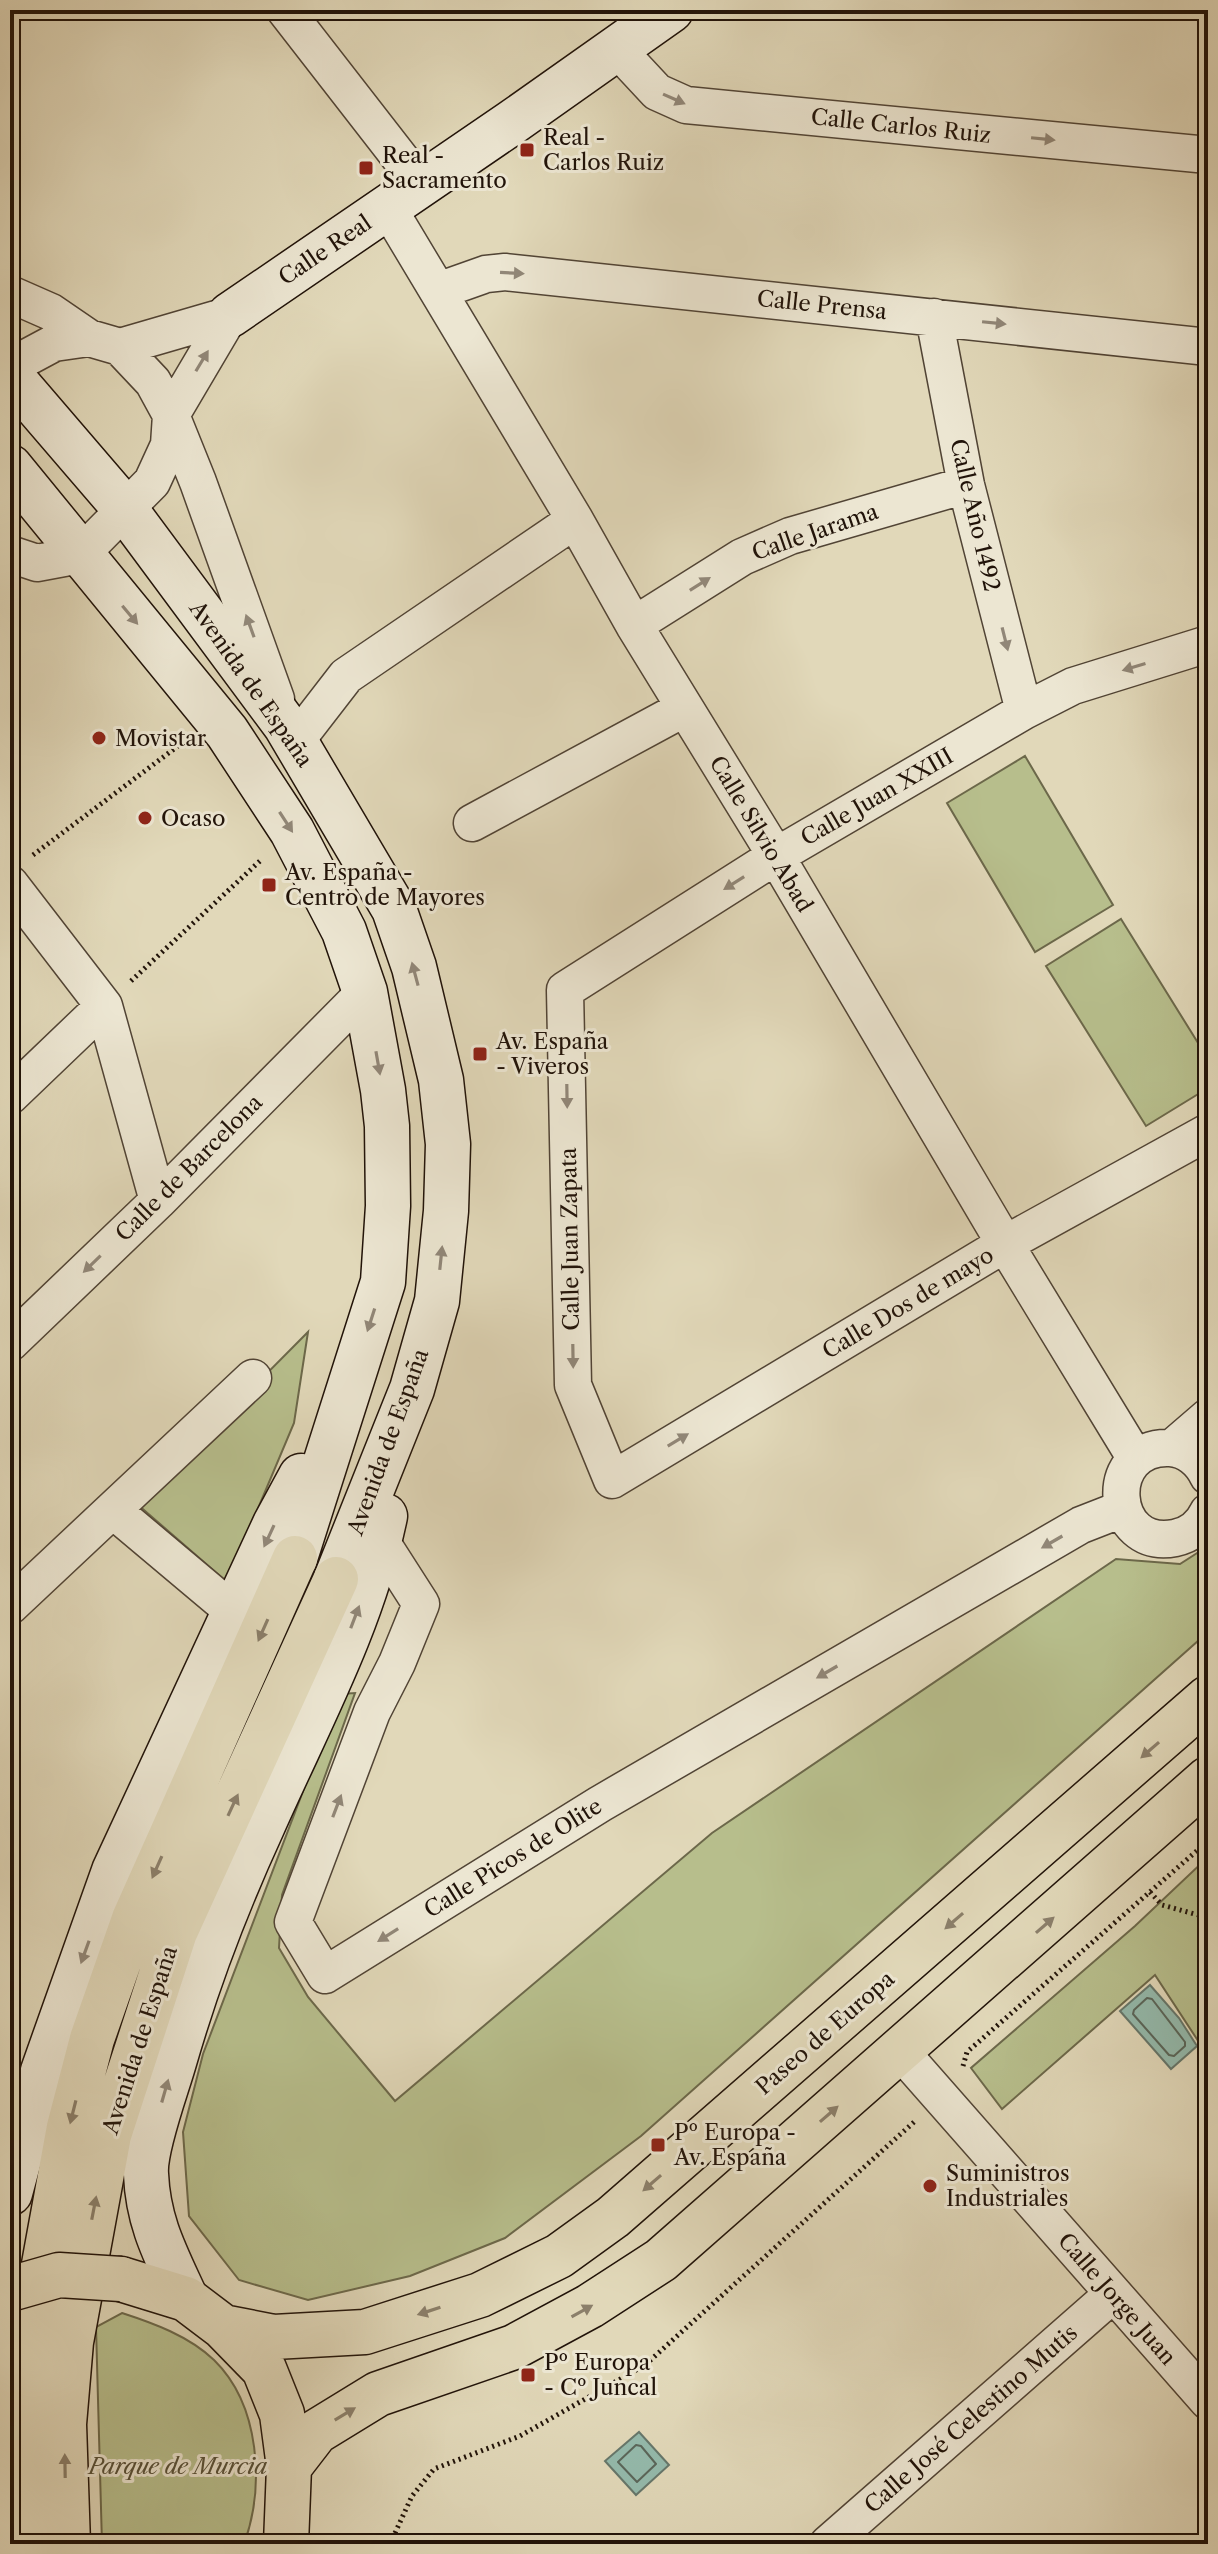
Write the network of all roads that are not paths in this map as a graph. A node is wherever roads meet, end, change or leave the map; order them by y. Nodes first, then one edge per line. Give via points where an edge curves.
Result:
1 (285, 10) edge
2 (671, 10) edge
3 (616, 48) junction
4 (1208, 155) edge
5 (404, 196) junction
6 (438, 291) junction
7 (10, 294) edge
8 (230, 315) junction
9 (934, 317) junction
10 (104, 343) junction
11 (1208, 347) edge
12 (10, 375) edge
13 (171, 415) junction
14 (10, 467) edge
15 (966, 485) junction
16 (125, 509) junction
17 (575, 520) junction
18 (10, 554) edge
19 (80, 555) junction
20 (634, 625) junction
21 (1208, 644) edge
22 (685, 708) junction
23 (1024, 711) junction
24 (291, 734) junction
25 (472, 823) dead end
26 (776, 856) junction
27 (16, 874) edge
28 (565, 990) joint
29 (365, 992) junction
30 (104, 1006) junction
31 (10, 1096) edge
32 (1208, 1132) edge
33 (158, 1201) junction
34 (1005, 1244) junction
35 (10, 1343) edge
36 (253, 1378) dead end
37 (412, 1389) junction
38 (347, 1394) junction
39 (1208, 1417) edge
40 (1172, 1448) junction
41 (1136, 1459) junction
42 (1208, 1476) edge
43 (612, 1480) joint
44 (1122, 1509) junction
45 (114, 1511) junction
46 (1208, 1512) edge
47 (380, 1540) junction
48 (10, 1606) edge
49 (233, 1611) junction
50 (1208, 1698) edge
51 (1208, 1779) edge
52 (901, 2052) junction
53 (10, 2193) edge
54 (10, 2289) edge
55 (1113, 2294) junction
56 (186, 2299) junction
57 (223, 2327) junction
58 (1208, 2401) edge
59 (289, 2467) junction
60 (25, 2544) edge
61 (68, 2544) edge
62 (286, 2544) edge
63 (828, 2544) edge

1 - 5 street, Calle Silvio Abad
2 - 3 main road, Calle Real
3 -> 4 street, Calle Carlos Ruiz via 657,92 686,105
3 - 5 main road, Calle Real
5 - 6 street, Calle Silvio Abad
5 - 8 main road, Calle Real
6 -> 9 street, Calle Prensa via 505,272
6 - 17 street, Calle Silvio Abad
7 - 10 street
8 - 10 street, Calle Real
13 -> 8 street
9 -> 11 street, Calle Prensa
9 - 15 street, Calle Año 1492
10 - 12 street, Calle Real via 54,343 26,358
10 - 13 street via 153,382
12 - 16 main road, Avenida de España
13 - 16 street via 169,445 152,482
24 -> 13 street
14 - 19 main road, Avenida de España
20 -> 15 street, Calle Jarama via 742,557 790,536
15 -> 23 street, Calle Año 1492
16 - 19 street
16 - 24 main road, Avenida de España
17 - 20 street, Calle Silvio Abad
17 - 24 street via 346,676
18 - 19 street via 37,563
19 -> 29 main road, Avenida de España via 216,718 292,831 344,931
20 - 22 street, Calle Silvio Abad
21 -> 23 street, Calle Juan XXIII via 1073,686
22 - 25 street
22 - 26 street, Calle Silvio Abad
23 - 26 street, Calle Juan XXIII
37 -> 24 main road, Avenida de España via 437,1301 446,1211 448,1144 441,1080 394,909
26 -> 28 street, Calle Juan XXIII
26 - 34 street, Calle Silvio Abad
27 - 30 street
28 -> 43 street, Calle Juan Zapata via 573,1385
29 - 33 street, Calle de Barcelona
29 -> 38 main road, Avenida de España via 383,1090 388,1206 383,1282
30 - 31 street
30 - 33 street
32 - 34 street, Calle Dos de mayo
33 -> 35 street, Calle de Barcelona
34 - 41 street, Calle Silvio Abad
43 -> 34 street, Calle Dos de mayo
36 - 45 street
37 - 47 main road
61 -> 37 main road, Avenida de España via 64,2424 71,2342 109,2135 175,1932 336,1579
38 -> 49 main road
38 -> 60 main road, Avenida de España via 295,1558 134,1919 92,2039 57,2187 27,2358 22,2428
39 - 40 street
40 - 41 street via 1155,1449
40 - 42 street via 1197,1459
41 - 44 street via 1120,1486
44 - 46 street via 1143,1533 1167,1540 1183,1537
44 -> 47 street, Calle Picos de Olite via 1081,1525 600,1804 325,1975 293,1922 372,1712 421,1604
45 - 48 street
45 - 49 street
56 -> 47 main road via 152,2226 145,2170 156,2123 191,2003 261,1828 334,1672
49 -> 53 main road via 114,1871 43,2071
50 -> 57 main road, Paseo de Europa via 613,2217 559,2256 480,2295 365,2332 274,2337
52 -> 51 main road
52 - 55 street, Calle Jorge Juan
59 -> 52 main road via 316,2432 378,2394 514,2347 661,2260
54 - 56 main road, bridge via 59,2275 121,2279
55 - 58 street, Calle Jorge Juan
55 - 63 street, Calle José Celestino Mutis
56 - 57 main road
57 - 59 main road via 264,2369 282,2414
59 - 62 main road

